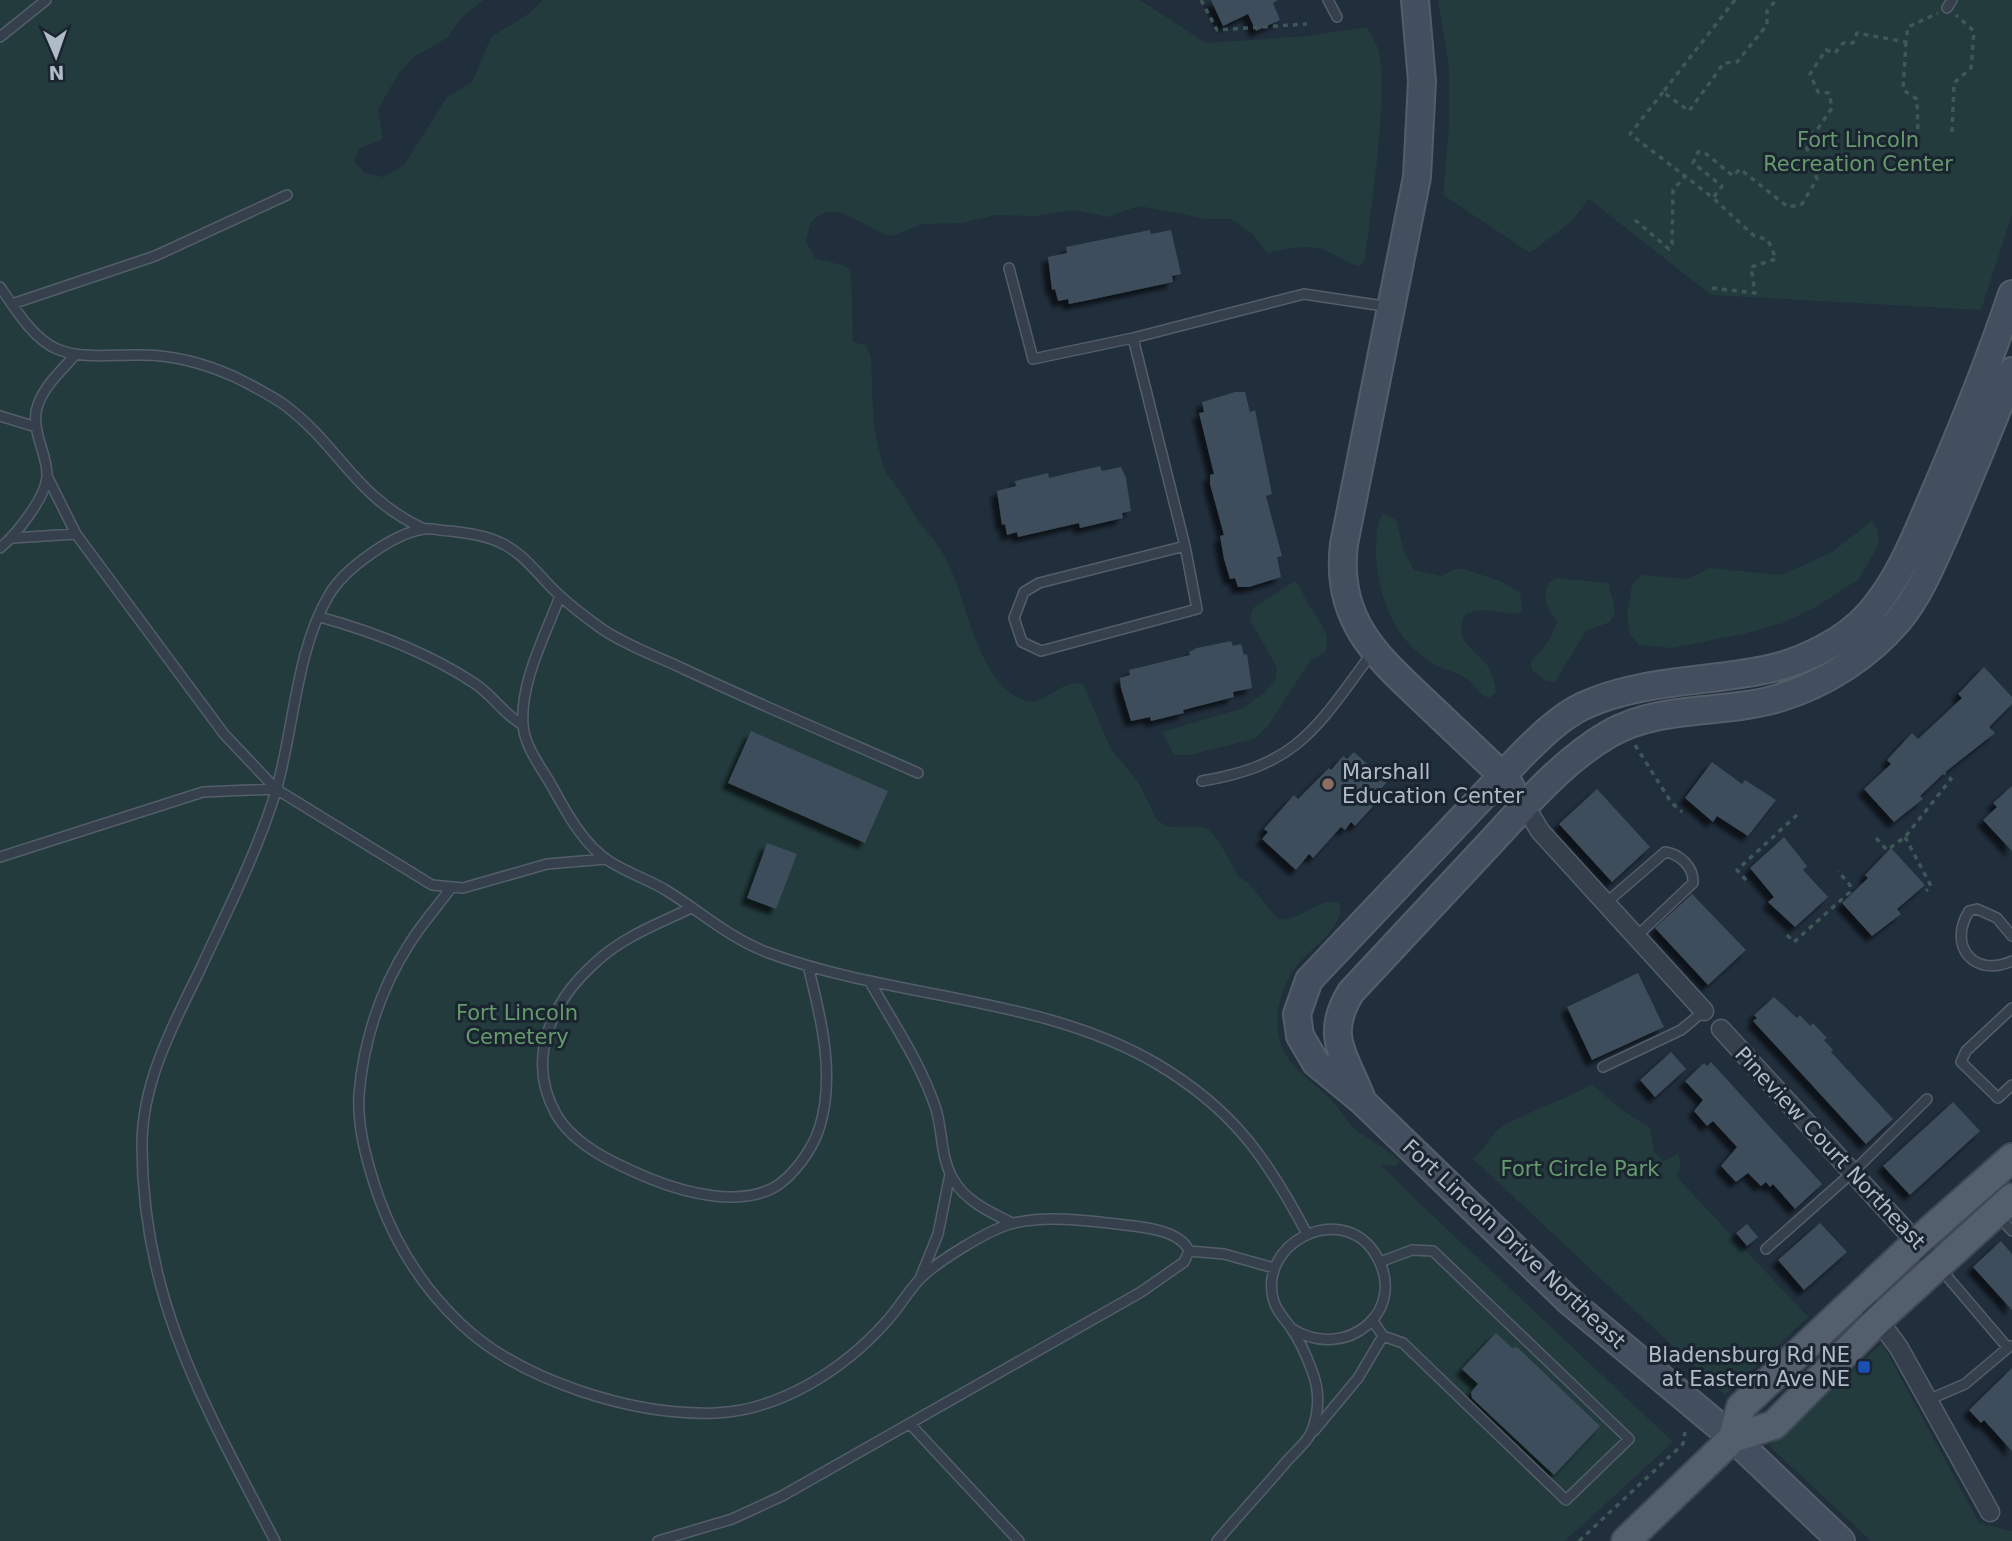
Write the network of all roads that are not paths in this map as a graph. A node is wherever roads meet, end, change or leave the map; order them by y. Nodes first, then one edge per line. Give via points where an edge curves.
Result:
1 (46, 0) edge
2 (1328, 0) edge
3 (1415, 0) edge
4 (1337, 17) dead end
5 (0, 37) edge
6 (288, 195) dead end
7 (1009, 268) dead end
8 (0, 287) edge
9 (2012, 294) edge
10 (12, 304) junction
11 (1391, 307) junction
12 (1133, 338) junction
13 (76, 354) junction
14 (2012, 371) edge
15 (0, 416) edge
16 (36, 427) junction
17 (47, 476) junction
18 (424, 529) junction
19 (76, 534) junction
20 (12, 538) junction
21 (1185, 546) junction
22 (0, 548) edge
23 (560, 596) junction
24 (320, 617) junction
25 (1373, 652) junction
26 (523, 725) junction
27 (918, 773) dead end
28 (1502, 775) junction
29 (1202, 781) dead end
30 (276, 789) junction
31 (1525, 806) junction
32 (0, 858) edge
33 (606, 859) junction
34 (451, 888) junction
35 (1606, 903) junction
36 (691, 908) junction
37 (2012, 936) edge
38 (1636, 937) junction
39 (2012, 961) edge
40 (808, 966) junction
41 (870, 982) junction
42 (2012, 1008) edge
43 (1704, 1011) joint
44 (1721, 1029) dead end
45 (1603, 1067) dead end
46 (2012, 1084) edge
47 (1927, 1099) dead end
48 (1362, 1101) junction
49 (2010, 1164) edge
50 (1853, 1172) junction
51 (950, 1174) junction
52 (2006, 1214) edge
53 (1012, 1223) junction
54 (1307, 1234) junction
55 (1917, 1242) junction
56 (1766, 1249) dead end
57 (1189, 1251) junction
58 (1380, 1262) junction
59 (1938, 1266) junction
60 (1274, 1268) junction
61 (919, 1279) junction
62 (1860, 1296) junction
63 (1878, 1320) junction
64 (1373, 1321) junction
65 (1291, 1328) junction
66 (1383, 1336) junction
67 (2010, 1346) edge
68 (1928, 1400) junction
69 (910, 1424) junction
70 (1310, 1435) junction
71 (1733, 1438) junction
72 (1990, 1512) dead end
73 (275, 1541) edge
74 (658, 1541) edge
75 (1019, 1541) edge
76 (1217, 1541) edge
77 (1626, 1541) edge
78 (1841, 1541) edge

1 - 5 lane
2 - 4 lane
3 - 11 street via 1421,143
6 - 10 lane via 155,256
7 - 12 lane via 1033,359
8 - 10 lane
9 - 28 street, Fort Lincoln Drive Northeast via 1957,440 1904,562 1869,614 1822,649 1767,670 1644,688 1583,706 1540,737
10 - 13 lane via 48,343
11 - 12 lane via 1304,294
11 - 25 street via 1343,554 1349,608
12 - 21 lane
13 - 16 lane via 48,386 36,409
13 - 18 lane via 170,358 235,377 286,406 370,495
14 - 31 street, Fort Lincoln Drive Northeast via 1930,568 1900,619 1874,647 1832,676 1777,698 1634,722 1590,747
15 - 16 lane
16 - 17 lane
17 - 19 lane
17 - 20 lane via 28,518
18 - 23 lane via 500,543 519,554
18 - 24 lane via 372,552 348,571 329,594
19 - 20 lane
19 - 30 lane via 224,734
20 - 22 lane
21 - 21 lane via 1197,609 1041,650 1022,642 1014,618 1024,592 1039,583
23 - 26 lane via 524,698
23 - 27 lane via 606,631
24 - 26 lane via 383,636 443,666 485,690 503,712
24 - 30 lane
25 - 28 street
25 - 29 lane via 1303,740 1253,771
26 - 33 lane via 529,749 567,813
28 - 31 street
28 - 48 street, Fort Lincoln Drive Northeast via 1309,980 1301,994 1297,1014 1300,1036 1316,1063
30 - 32 lane via 203,792
30 - 34 lane via 432,884
30 - 73 lane via 250,864 158,1063 144,1110 142,1144 154,1266 190,1377
31 - 35 street via 1540,831
31 - 48 street, Fort Lincoln Drive Northeast via 1351,992 1339,1011 1336,1033 1340,1053
33 - 34 lane via 547,864
33 - 36 lane
34 - 61 lane via 409,944 387,985 369,1036 359,1097 361,1132 387,1219 435,1297 464,1327 506,1356 575,1391 631,1405 719,1413 756,1407 822,1376 886,1322
35 - 38 street
35 - 38 lane via 1661,854 1676,853 1688,866 1694,875 1689,888
36 - 40 lane via 766,952
36 - 40 lane via 626,939 596,962 556,1010 544,1040 545,1086 557,1115 604,1157 674,1188 714,1197 774,1188 790,1174 819,1130 825,1104 825,1052
37 - 39 lane via 1997,918 1977,909 1969,911 1961,933 1962,946 1975,962 1987,967
38 - 43 street
40 - 41 lane
41 - 51 lane via 926,1083
41 - 54 lane via 1091,1033 1156,1063 1226,1114 1254,1143
42 - 46 lane via 1966,1051 1961,1062 1998,1098
43 - 45 lane via 1681,1030
44 - 50 street, Pineview Court Northeast
47 - 50 lane
48 - 71 street, Fort Lincoln Drive Northeast via 1569,1301
49 - 55 main road
50 - 55 street, Pineview Court Northeast
50 - 56 lane
51 - 53 lane via 979,1206
51 - 61 lane via 938,1234
52 - 59 main road
53 - 57 lane via 1071,1220 1134,1226 1174,1236 1186,1243
53 - 61 lane via 950,1255
54 - 58 lane via 1322,1229 1352,1234 1372,1249
54 - 60 lane via 1281,1253
55 - 59 street, Pineview Court Northeast
55 - 62 main road
57 - 60 lane via 1224,1254
57 - 69 lane via 1184,1262 1141,1292
58 - 64 lane via 1384,1297
58 - 66 lane via 1412,1250 1433,1251 1629,1439 1566,1500 1403,1343
59 - 63 main road
59 - 67 lane
60 - 65 lane via 1273,1297
62 - 63 street
62 - 71 main road via 1741,1407
63 - 68 street
63 - 71 main road via 1774,1426
64 - 65 lane via 1334,1342 1318,1341
64 - 66 lane
65 - 70 lane via 1317,1390 1318,1408
66 - 70 lane via 1358,1378
67 - 68 lane via 1965,1384
68 - 72 street
69 - 74 lane via 744,1513
69 - 75 lane
70 - 76 lane
71 - 77 main road
71 - 78 street, Fort Lincoln Drive Northeast

